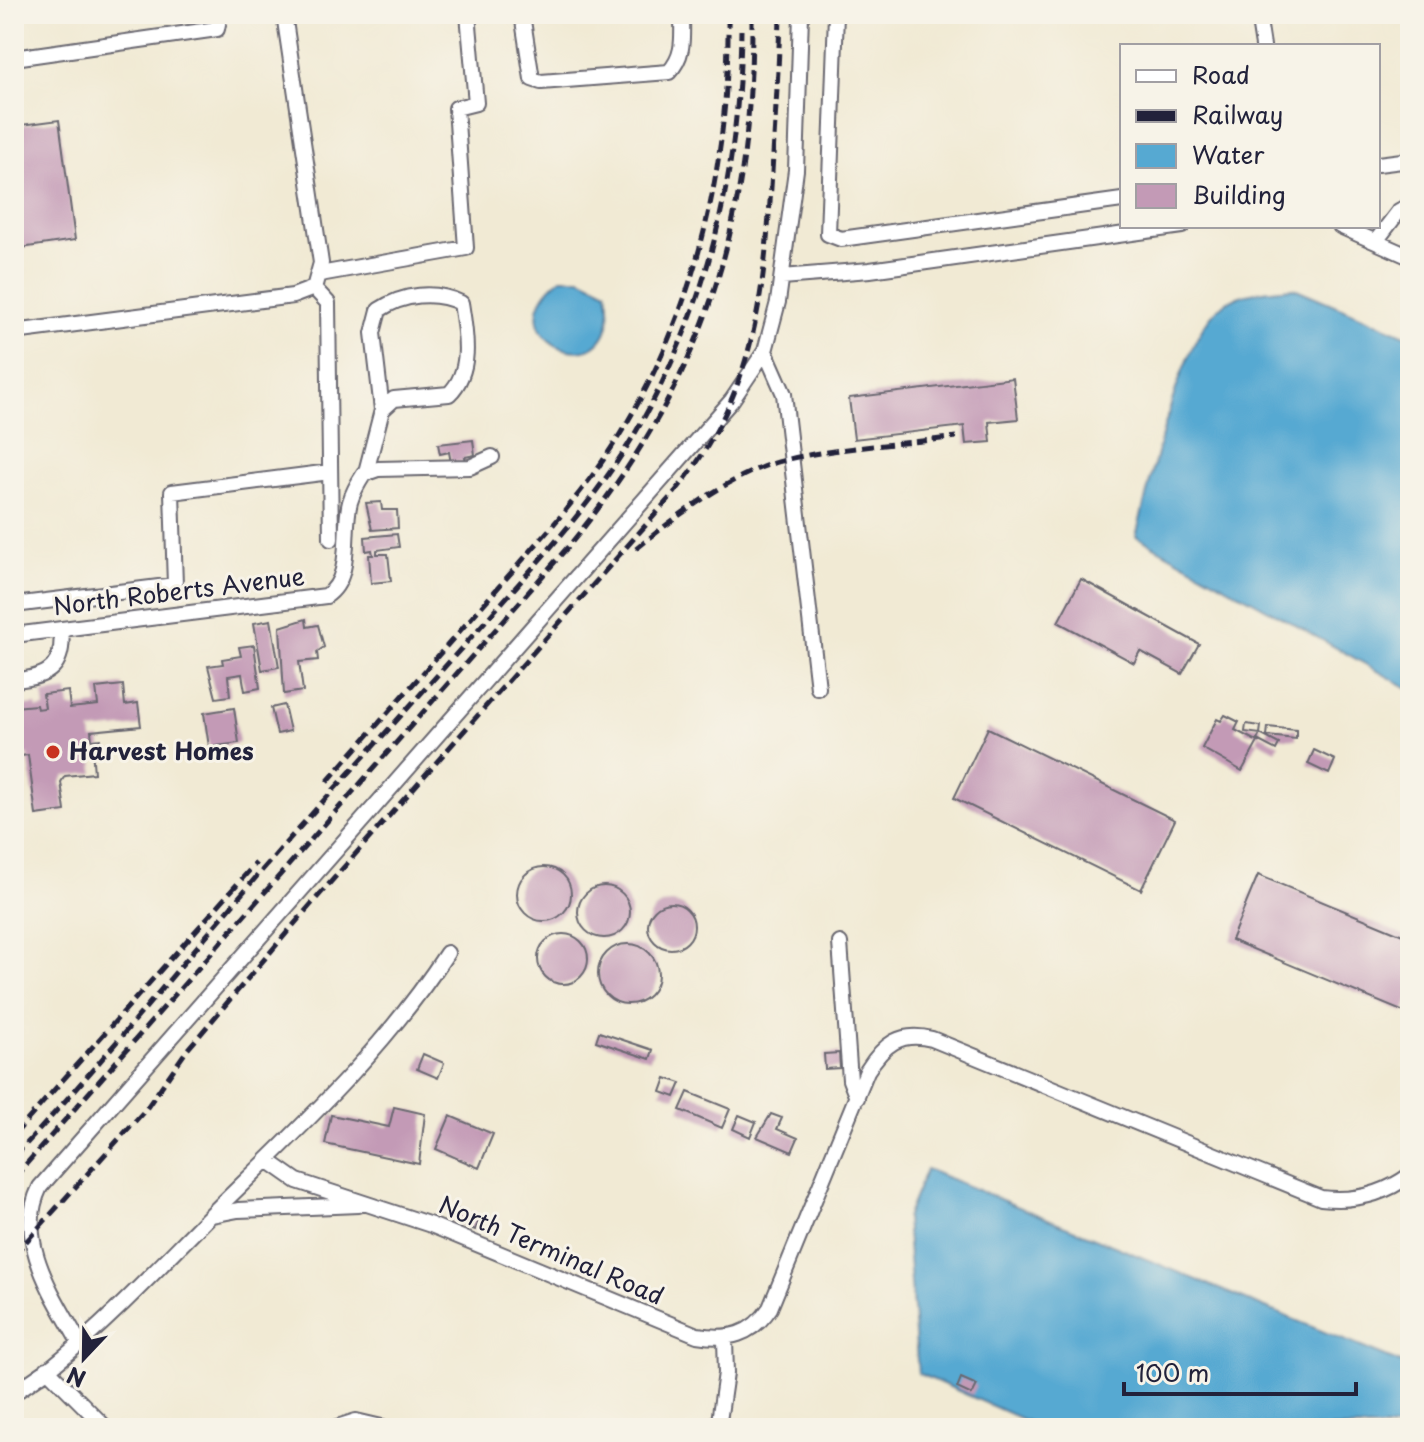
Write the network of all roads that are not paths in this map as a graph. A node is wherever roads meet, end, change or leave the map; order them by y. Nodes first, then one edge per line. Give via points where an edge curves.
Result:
1 (220, 14) edge
2 (284, 14) edge
3 (468, 14) edge
4 (522, 14) edge
5 (682, 14) edge
6 (801, 14) edge
7 (836, 14) edge
8 (1258, 14) edge
9 (1263, 44) edge
10 (14, 58) edge
11 (1410, 160) edge
12 (1380, 164) edge
13 (1120, 200) edge
14 (1410, 205) edge
15 (1168, 228) edge
16 (1345, 228) edge
17 (1376, 241) junction
18 (1410, 257) edge
19 (782, 277) junction
20 (317, 281) junction
21 (14, 332) edge
22 (765, 351) junction
23 (382, 410) junction
24 (492, 457) dead end
25 (330, 472) junction
26 (366, 472) junction
27 (331, 539) dead end
28 (14, 605) edge
29 (61, 629) junction
30 (14, 635) edge
31 (14, 680) edge
32 (818, 688) dead end
33 (840, 943) dead end
34 (447, 953) dead end
35 (857, 1098) junction
36 (267, 1160) junction
37 (1410, 1175) edge
38 (360, 1204) junction
39 (211, 1215) junction
40 (725, 1340) junction
41 (79, 1342) junction
42 (47, 1369) junction
43 (14, 1393) edge
44 (106, 1428) edge
45 (334, 1428) edge
46 (386, 1428) edge
47 (718, 1428) edge

1 - 10 street via 217,29
2 - 20 street
3 - 20 street via 476,103 456,108 466,248
4 - 5 street via 529,69 532,79 541,82 669,72 682,48
6 - 19 street via 796,170
7 - 13 street via 828,234 841,239
8 - 9 street
11 - 12 street
14 - 17 street
15 - 19 street via 870,270
16 - 17 street
17 - 18 street
19 - 22 street
20 - 21 street via 293,296
20 - 25 street via 328,303
22 - 32 street via 784,394
22 - 41 street via 732,400 40,1187 31,1213 33,1245
23 - 23 street via 394,399 449,394 460,384 465,368 461,303 443,294 396,299 379,310 373,333
23 - 26 street, North Roberts Avenue
24 - 26 street via 470,467
25 - 27 street
25 - 28 street via 172,492 175,585
26 - 29 street, North Roberts Avenue via 349,504 342,575 326,596
29 - 30 street, North Roberts Avenue
29 - 31 street via 62,655 52,668
33 - 35 street via 850,1080
34 - 36 street via 375,1049
35 - 37 street via 888,1043 916,1035 1299,1192 1356,1199
35 - 40 street via 770,1308 760,1323
36 - 38 street, North Terminal Road via 297,1181
36 - 39 street
38 - 39 street, North Terminal Road
38 - 40 street, North Terminal Road via 406,1215 697,1335
39 - 41 street
40 - 47 street
41 - 42 street
42 - 43 street
42 - 44 street
45 - 46 street via 356,1421

